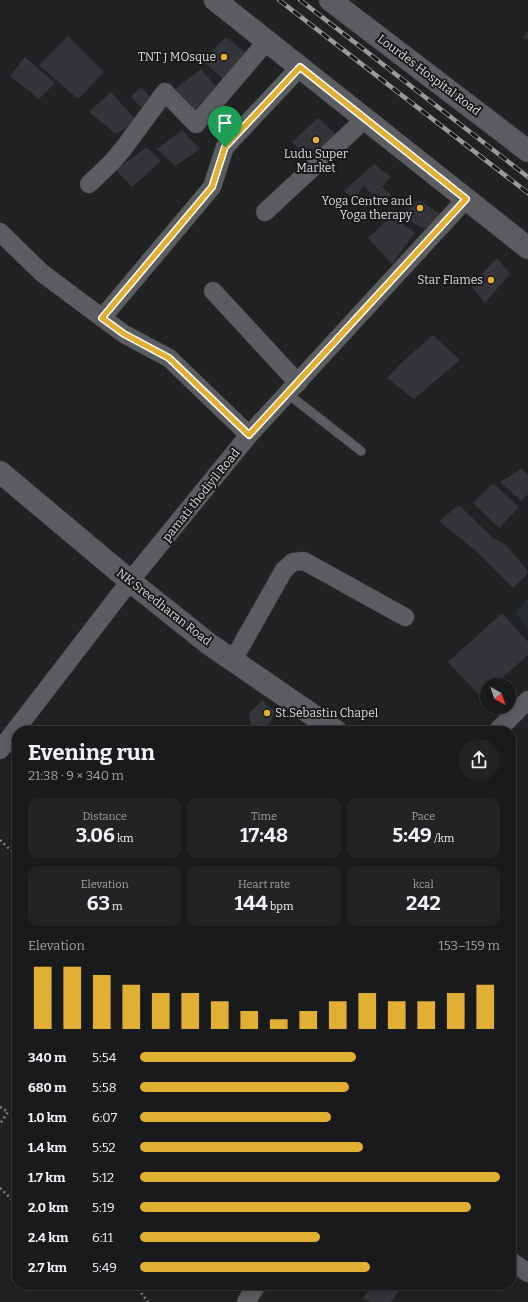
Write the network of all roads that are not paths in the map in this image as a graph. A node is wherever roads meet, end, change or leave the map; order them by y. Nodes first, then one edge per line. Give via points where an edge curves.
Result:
1 (215, 0) edge
2 (330, 0) edge
3 (267, 42) junction
4 (300, 67) junction
5 (365, 119) junction
6 (528, 151) edge
7 (89, 184) dead end
8 (466, 199) junction
9 (265, 212) dead end
10 (0, 232) edge
11 (528, 248) edge
12 (213, 291) dead end
13 (102, 318) junction
14 (293, 388) junction
15 (249, 435) junction
16 (361, 451) dead end
17 (0, 472) edge
18 (130, 582) junction
19 (405, 617) dead end
20 (233, 660) junction
21 (527, 703) edge
22 (19, 726) edge
23 (329, 726) edge
24 (502, 726) edge
25 (12, 734) edge
26 (0, 750) edge
27 (516, 1265) edge
28 (528, 1273) edge
29 (254, 1290) edge
30 (246, 1302) edge

1 - 3 street
2 - 6 street, Lourdes Hospital Road
3 - 4 street
3 - 7 street via 196,124 165,92 123,149
4 - 5 street
4 - 13 street via 225,147 212,187
5 - 8 street
5 - 9 street
8 - 11 street
8 - 14 street, pamati thodiyil Road
10 - 13 street via 42,273
12 - 14 street
13 - 15 street via 124,334 169,358
14 - 15 street, pamati thodiyil Road
14 - 16 lane
15 - 18 street, pamati thodiyil Road
17 - 18 street, NK Sreedharan Road
18 - 20 street, NK Sreedharan Road
18 - 22 street, pamati thodiyil Road
19 - 20 street via 304,561 293,562 284,570
20 - 23 street, NK Sreedharan Road
21 - 24 street
25 - 26 street, pamati thodiyil Road
27 - 28 street
29 - 30 street

